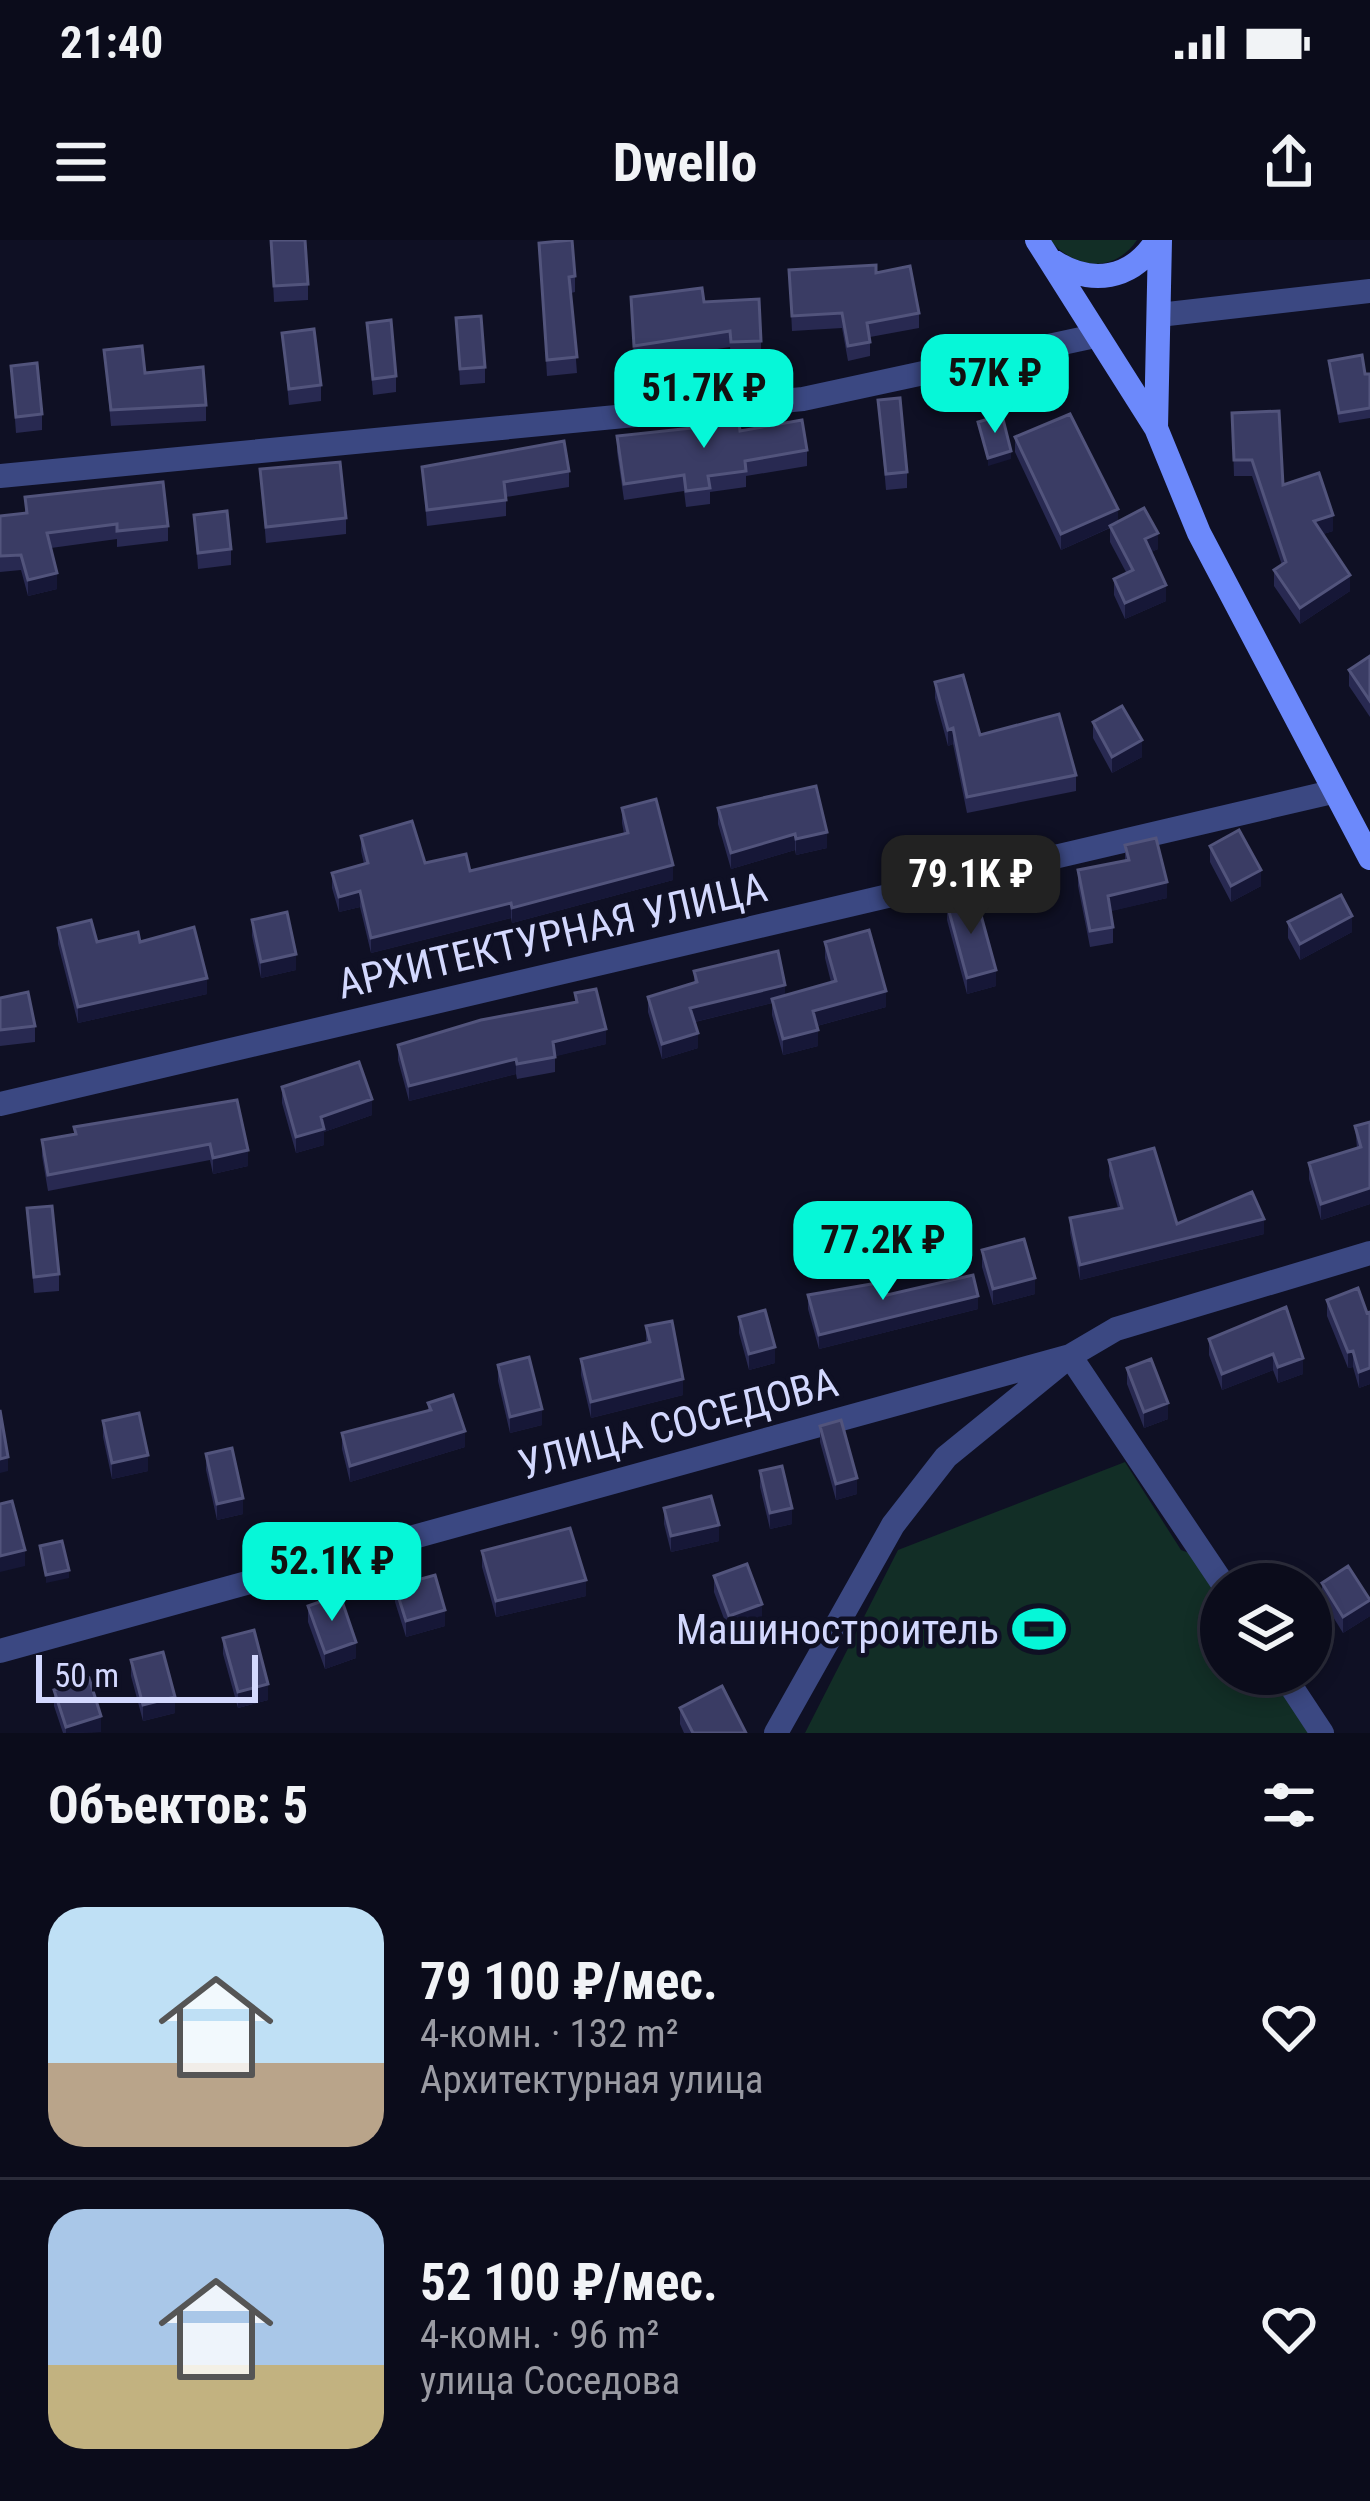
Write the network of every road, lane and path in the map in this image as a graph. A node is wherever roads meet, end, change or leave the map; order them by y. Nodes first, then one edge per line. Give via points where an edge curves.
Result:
1 (1037, 240) edge
2 (1158, 240) edge
3 (1370, 291) edge
4 (1159, 315) junction
5 (1095, 336) junction
6 (1156, 428) junction
7 (0, 476) edge
8 (1332, 792) junction
9 (1370, 858) edge
10 (0, 1104) edge
11 (1370, 1253) edge
12 (1070, 1355) junction
13 (1209, 1563) edge
14 (0, 1651) edge
15 (1297, 1695) edge
16 (776, 1733) edge
17 (1322, 1733) edge

1 - 2 main road via 1054,263 1079,277 1115,277
1 - 5 main road
2 - 4 main road
3 - 4 street
4 - 6 main road
5 - 6 main road
5 - 7 street via 802,399
6 - 8 main road via 1199,533
8 - 9 main road
8 - 10 street, АРХИТЕКТУРНАЯ УЛИЦА
11 - 12 street, УЛИЦА СОСЕДОВА via 1116,1329
12 - 13 street
12 - 14 street, УЛИЦА СОСЕДОВА
12 - 16 street via 946,1457 893,1526
15 - 17 street

